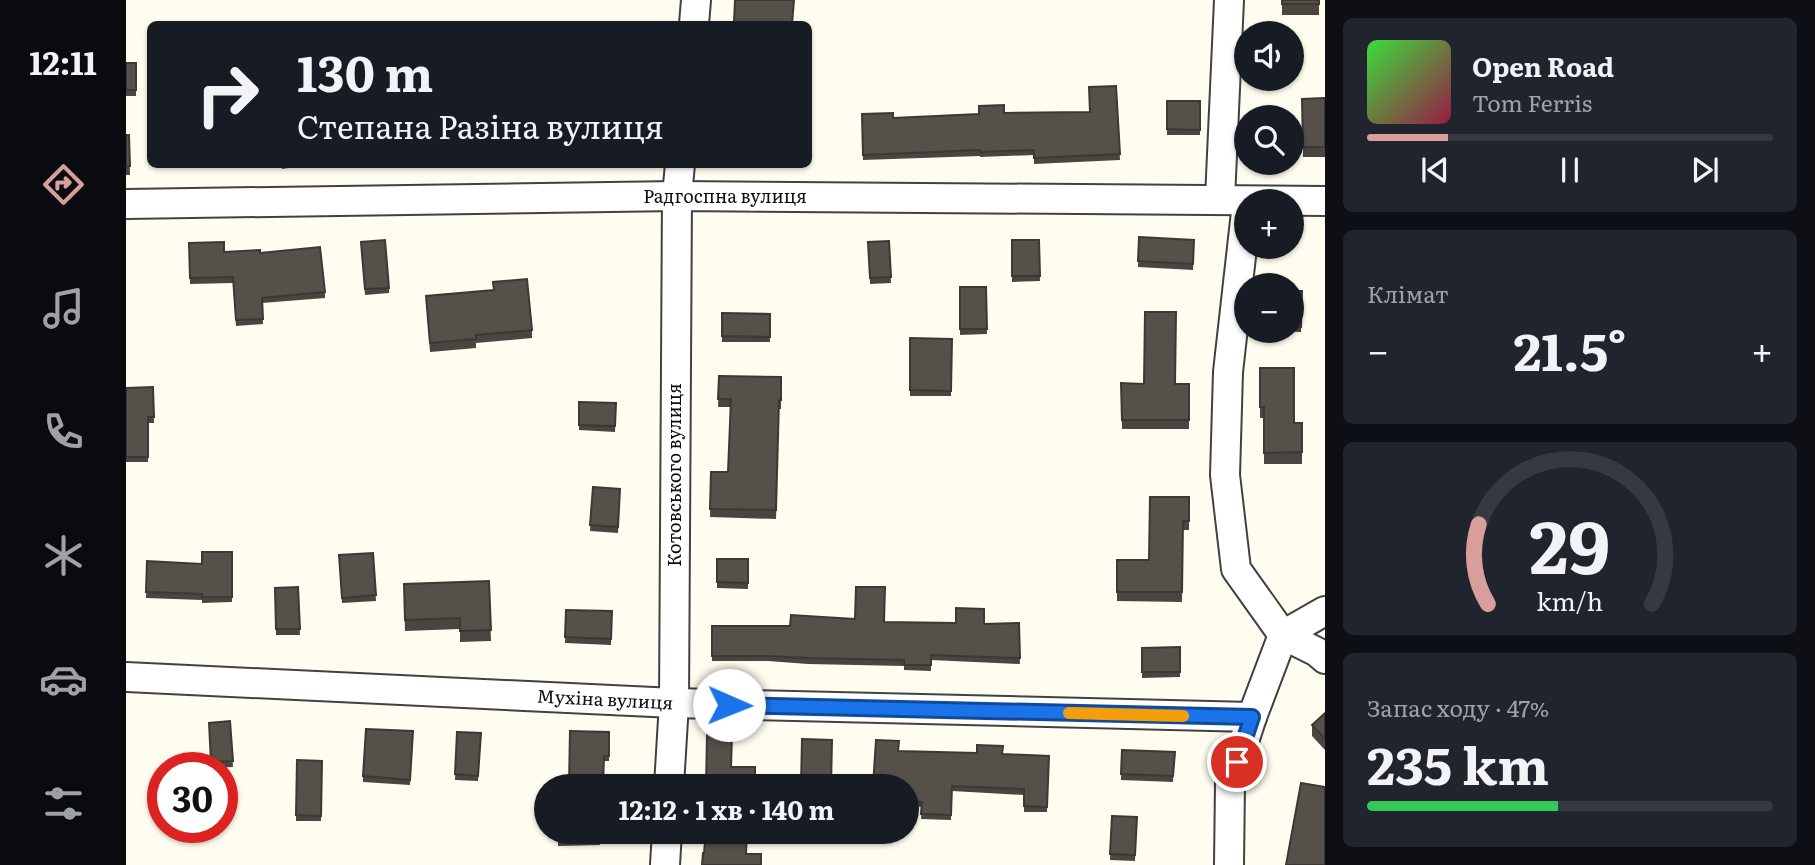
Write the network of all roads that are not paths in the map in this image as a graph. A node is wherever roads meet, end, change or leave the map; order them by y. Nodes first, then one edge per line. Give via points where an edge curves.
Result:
1 (696, 0) edge
2 (1229, 0) edge
3 (694, 21) edge
4 (680, 168) edge
5 (1239, 189) edge
6 (677, 196) junction
7 (1304, 201) edge
8 (1325, 201) edge
9 (1234, 203) edge
10 (126, 204) edge
11 (1236, 259) edge
12 (1325, 611) edge
13 (1283, 635) junction
14 (1325, 659) edge
15 (126, 677) edge
16 (674, 703) junction
17 (1252, 717) junction
18 (671, 774) edge
19 (666, 844) edge
20 (665, 865) edge
21 (1229, 865) edge

1 - 3 street
2 - 5 street
4 - 6 street, Котовського вулиця
6 - 9 street, Радгоспна вулиця
6 - 10 street, Радгоспна вулиця
6 - 16 street, Котовського вулиця
7 - 8 street, Радгоспна вулиця
11 - 13 street via 1225,475 1236,569
12 - 13 street
13 - 14 street
13 - 17 street
15 - 16 street, Мухіна вулиця
16 - 17 street, Мухіна вулиця
16 - 18 street, Котовського вулиця
17 - 21 street via 1230,784
19 - 20 street

